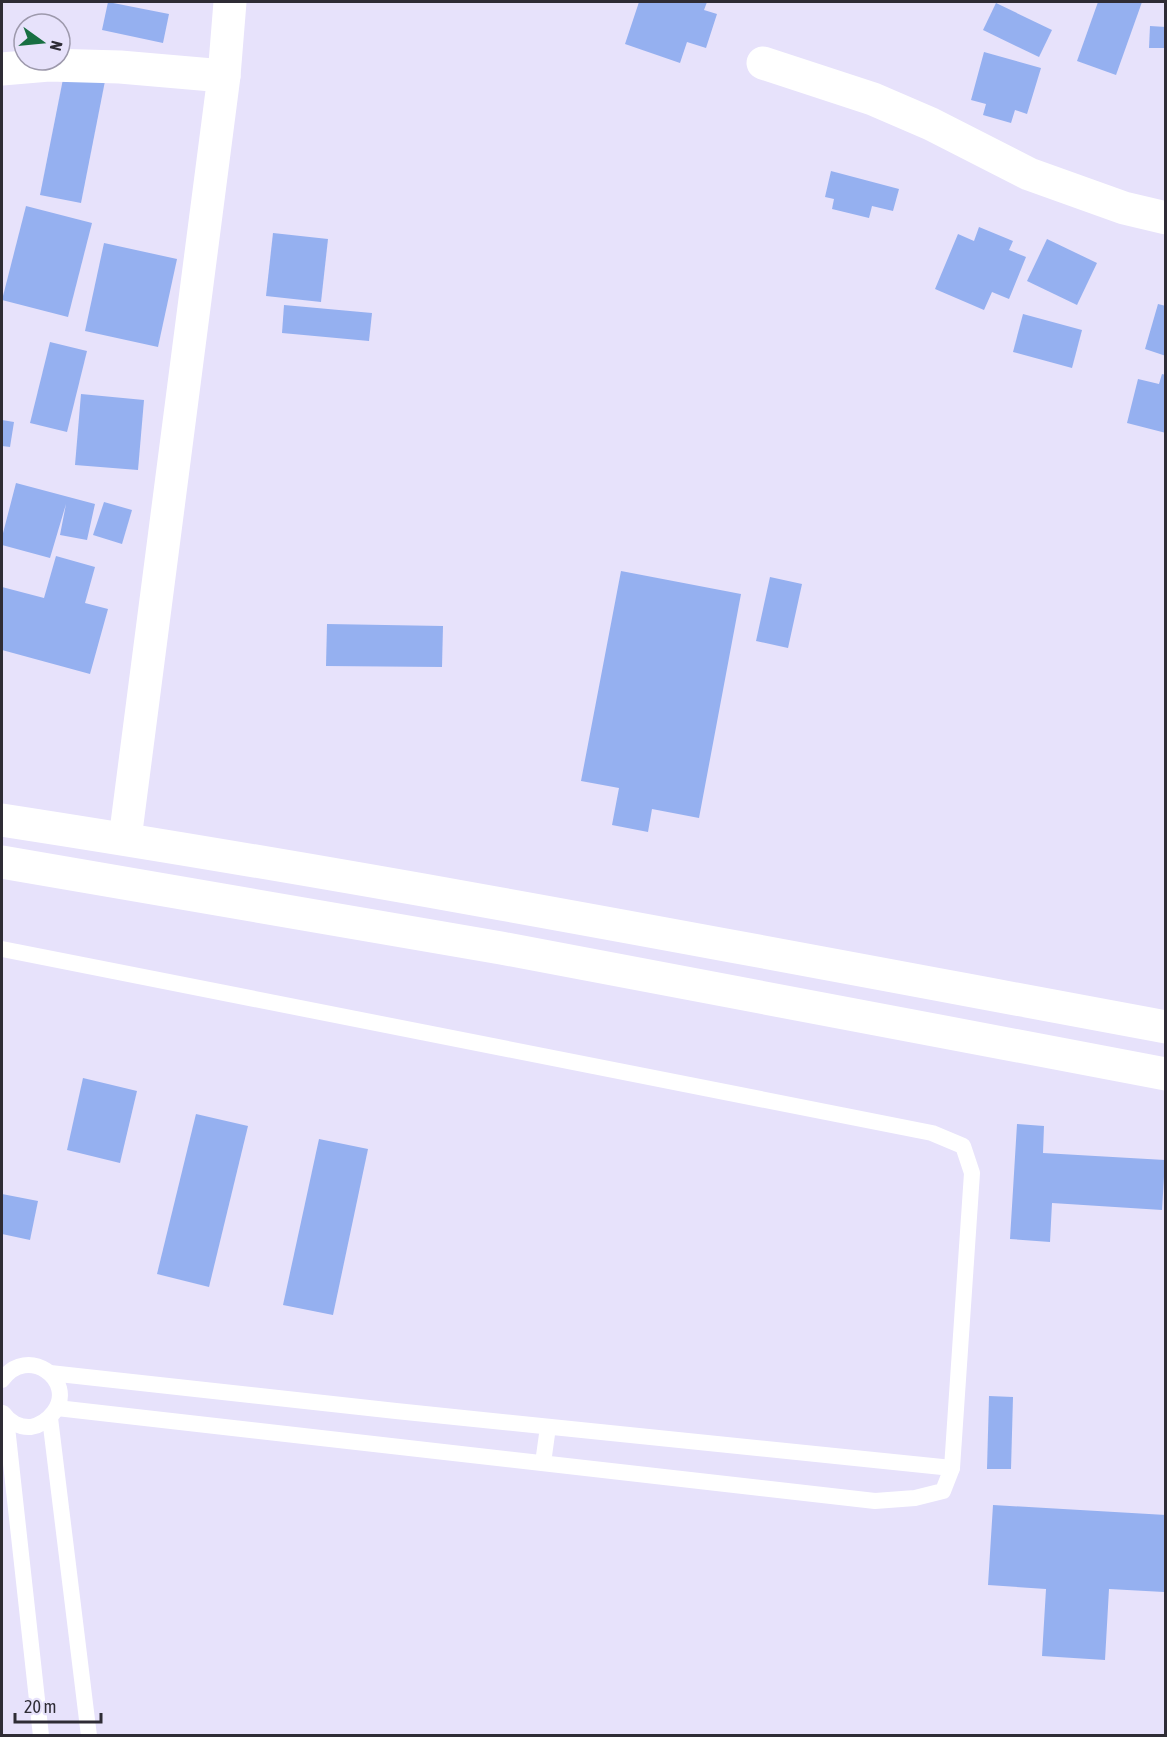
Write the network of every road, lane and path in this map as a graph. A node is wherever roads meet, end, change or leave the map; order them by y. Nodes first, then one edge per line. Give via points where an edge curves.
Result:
1 (230, 2) edge
2 (763, 63) dead end
3 (2, 69) edge
4 (225, 76) junction
5 (1166, 218) edge
6 (2, 820) edge
7 (125, 839) junction
8 (2, 862) edge
9 (2, 949) edge
10 (1166, 1027) edge
11 (1166, 1074) edge
12 (9, 1365) edge
13 (50, 1373) junction
14 (2, 1380) edge
15 (54, 1413) junction
16 (4, 1414) edge
17 (548, 1426) junction
18 (543, 1463) junction
19 (952, 1468) junction
20 (41, 1736) edge
21 (89, 1736) edge

1 - 4 street
2 - 5 street via 873,99 1029,174 1124,208
3 - 4 street via 49,64
4 - 7 street
6 - 7 street
7 - 10 street via 580,918
8 - 11 street via 501,948
9 - 19 lane via 932,1133 963,1146 972,1173
12 - 13 lane via 40,1366
12 - 14 lane
13 - 15 lane via 60,1396
13 - 17 lane
15 - 16 lane via 40,1425 28,1427 16,1424
15 - 18 lane
15 - 21 lane
16 - 20 lane
17 - 18 lane
17 - 19 lane
18 - 19 lane via 875,1500 915,1498 943,1491

